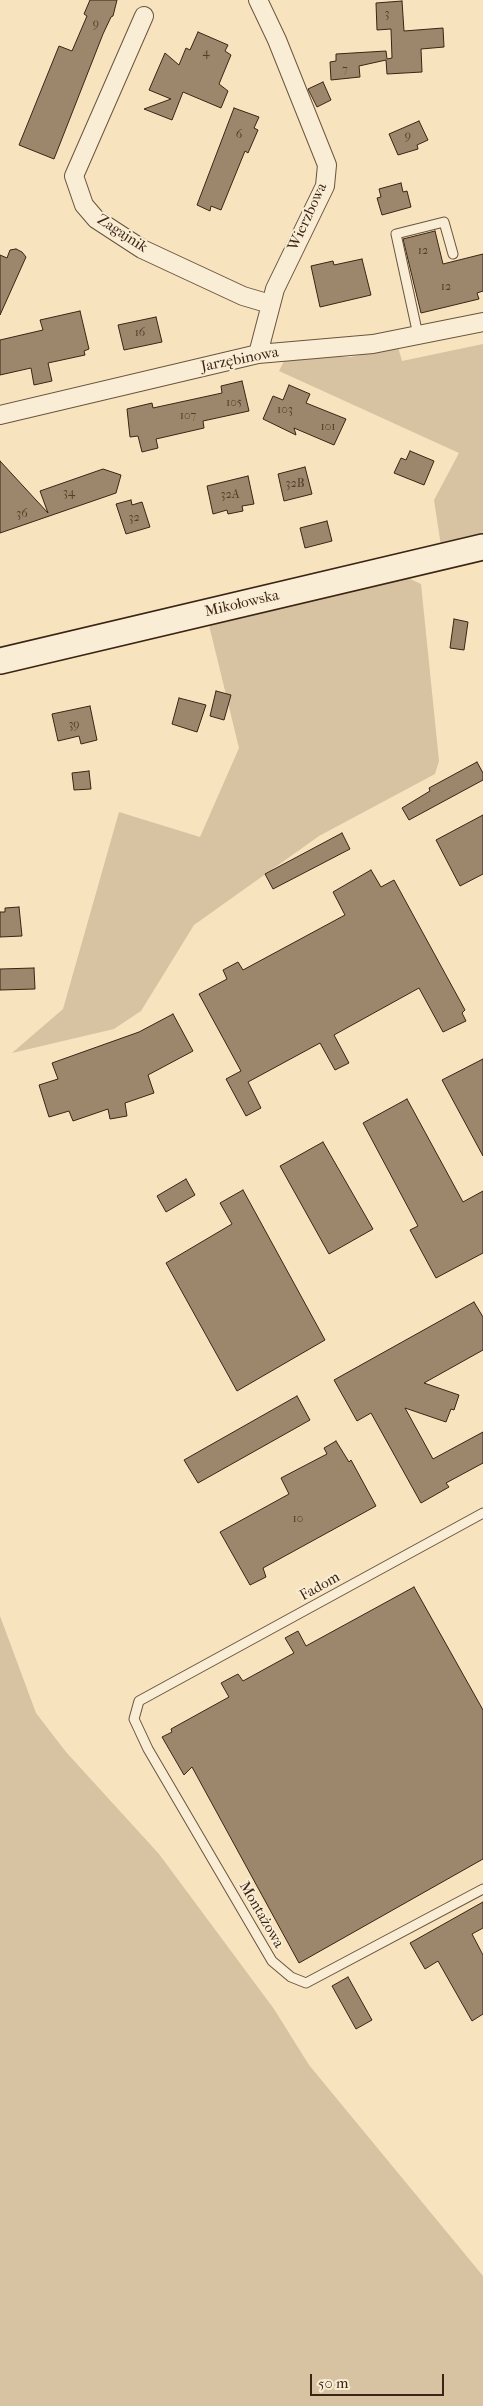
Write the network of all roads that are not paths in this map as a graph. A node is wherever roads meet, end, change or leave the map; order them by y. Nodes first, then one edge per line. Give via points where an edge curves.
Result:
1 (258, 0) edge
2 (144, 16) dead end
3 (452, 254) dead end
4 (270, 304) junction
5 (483, 322) edge
6 (418, 335) junction
7 (258, 354) junction
8 (0, 415) edge
9 (483, 547) edge
10 (0, 661) edge
11 (483, 1514) edge
12 (169, 1685) joint
13 (483, 1889) edge

1 - 4 street, Wierzbowa via 278,40 327,165 325,186 296,242
2 - 4 street, Zagajnik via 74,176 84,205 96,219 142,249 243,296
3 - 6 lane via 444,222 396,234
4 - 7 street, Wierzbowa
5 - 6 street, Jarzębinowa
6 - 7 street, Jarzębinowa via 373,344
7 - 8 street, Jarzębinowa
9 - 10 street, Mikołowska
11 - 12 lane, Fadom
12 - 13 lane, Montażowa via 139,1701 134,1719 148,1749 272,1962 291,1977 306,1983

